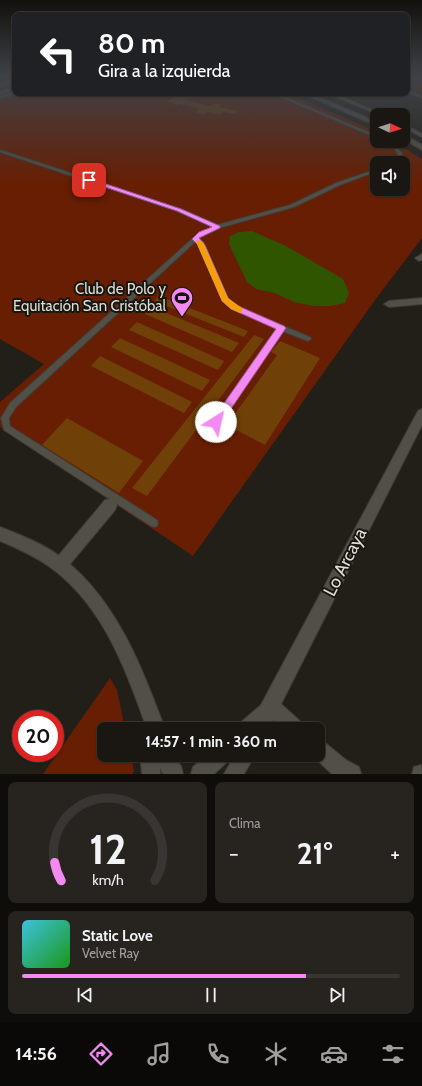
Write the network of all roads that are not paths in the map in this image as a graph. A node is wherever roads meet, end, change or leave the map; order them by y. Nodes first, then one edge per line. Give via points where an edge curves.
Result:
1 (321, 113) edge
2 (351, 113) edge
3 (370, 121) edge
4 (410, 129) edge
5 (370, 134) edge
6 (422, 136) edge
7 (410, 140) edge
8 (422, 148) edge
9 (0, 151) edge
10 (370, 173) edge
11 (217, 227) junction
12 (195, 239) junction
13 (422, 301) edge
14 (389, 304) dead end
15 (282, 328) junction
16 (308, 339) dead end
17 (422, 414) edge
18 (216, 422) dead end
19 (418, 429) edge
20 (113, 502) junction
21 (154, 523) dead end
22 (0, 534) edge
23 (60, 565) junction
24 (145, 700) junction
25 (269, 708) junction
26 (147, 722) edge
27 (153, 722) edge
28 (254, 722) edge
29 (263, 722) edge
30 (287, 722) edge
31 (325, 754) edge
32 (150, 762) edge
33 (167, 762) edge
34 (213, 762) edge
35 (241, 762) edge
36 (151, 774) edge
37 (172, 774) edge
38 (200, 774) edge
39 (233, 774) edge
40 (352, 774) edge

1 - 5 lane
2 - 3 street
4 - 6 lane
7 - 8 street
9 - 11 lane via 179,210
10 - 11 lane via 338,184 292,206
11 - 12 lane
12 - 15 lane via 199,241 225,299 233,307
12 - 20 lane via 13,405 5,418 7,428
13 - 14 street
15 - 16 lane
15 - 18 lane
17 - 19 street, Lo Arcaya
19 - 25 street, Lo Arcaya
20 - 21 lane
20 - 23 street
22 - 23 street via 27,545
23 - 24 street via 93,598 108,619 122,642
24 - 26 street
24 - 27 street
25 - 28 street, Lo Arcaya
25 - 29 street, Lo Arcaya
25 - 30 street
31 - 40 street
32 - 36 street
33 - 37 street
34 - 38 street
35 - 39 street

